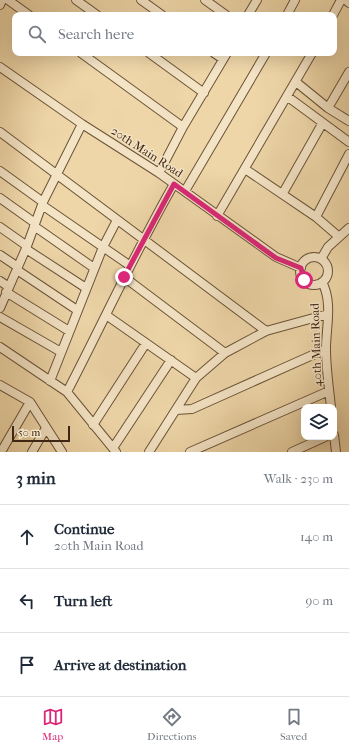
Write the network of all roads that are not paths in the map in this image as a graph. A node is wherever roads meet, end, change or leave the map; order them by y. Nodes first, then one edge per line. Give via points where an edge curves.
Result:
1 (2, 0) edge
2 (8, 0) edge
3 (76, 0) edge
4 (141, 0) edge
5 (205, 0) edge
6 (257, 0) edge
7 (296, 0) edge
8 (341, 0) edge
9 (346, 0) edge
10 (349, 4) edge
11 (0, 5) edge
12 (25, 12) edge
13 (93, 12) edge
14 (158, 12) edge
15 (222, 12) edge
16 (250, 12) edge
17 (289, 12) edge
18 (335, 12) edge
19 (85, 56) edge
20 (153, 56) edge
21 (225, 56) edge
22 (264, 56) edge
23 (310, 56) edge
24 (0, 67) edge
25 (349, 72) edge
26 (296, 82) junction
27 (204, 93) junction
28 (288, 97) junction
29 (328, 108) junction
30 (349, 121) edge
31 (82, 124) junction
32 (322, 124) junction
33 (183, 127) junction
34 (0, 132) edge
35 (349, 142) edge
36 (349, 154) edge
37 (245, 169) junction
38 (0, 171) edge
39 (159, 173) junction
40 (56, 174) junction
41 (174, 184) junction
42 (185, 191) junction
43 (283, 193) junction
44 (0, 198) edge
45 (43, 204) junction
46 (217, 216) junction
47 (316, 217) junction
48 (117, 220) junction
49 (35, 224) junction
50 (0, 227) edge
51 (349, 228) edge
52 (338, 236) junction
53 (145, 240) junction
54 (26, 247) junction
55 (103, 247) junction
56 (0, 254) edge
57 (321, 259) junction
58 (129, 265) junction
59 (94, 268) junction
60 (301, 268) junction
61 (18, 269) junction
62 (124, 277) junction
63 (0, 281) edge
64 (322, 282) junction
65 (86, 288) junction
66 (8, 290) junction
67 (0, 308) edge
68 (77, 310) junction
69 (328, 314) junction
70 (106, 315) junction
71 (0, 317) edge
72 (69, 331) junction
73 (266, 331) junction
74 (146, 343) junction
75 (0, 347) edge
76 (326, 349) junction
77 (60, 352) junction
78 (225, 353) junction
79 (171, 360) junction
80 (196, 378) junction
81 (50, 381) junction
82 (1, 389) edge
83 (329, 391) junction
84 (67, 392) junction
85 (30, 402) junction
86 (331, 404) edge
87 (176, 410) junction
88 (94, 426) junction
89 (46, 428) junction
90 (318, 440) edge
91 (335, 440) edge
92 (114, 450) edge
93 (61, 451) edge
94 (1, 452) edge
95 (32, 452) edge
96 (149, 452) edge
97 (190, 452) edge
98 (292, 452) edge
99 (336, 452) edge

1 - 11 street
2 - 12 street
3 - 13 street
4 - 14 street
5 - 15 street
6 - 16 street
7 - 17 street
8 - 18 street
9 - 10 street
19 - 33 street
20 - 27 street
21 - 27 street
22 - 42 street
23 - 26 street
24 - 31 street, 20th Main Road
25 - 29 street
26 - 28 street
26 - 29 street
27 - 33 street
28 - 32 street
28 - 37 street
29 - 30 street
31 - 39 street, 20th Main Road
31 - 40 street
32 - 35 street
32 - 43 street
33 - 39 street
34 - 40 street
36 - 47 street
37 - 43 street
37 - 46 street
38 - 45 street
39 - 41 street, 20th Main Road
40 - 45 street
40 - 48 street
41 - 42 street, 20th Main Road
41 - 53 street
42 - 46 street, 20th Main Road
43 - 47 street
44 - 49 street
45 - 49 street
45 - 55 street
46 - 60 street, 20th Main Road via 276,258
47 - 52 street
48 - 53 street
48 - 55 street
49 - 54 street
49 - 59 street
50 - 54 street
51 - 52 street
52 - 57 street
53 - 58 street
53 - 73 street
54 - 61 street
54 - 65 street
55 - 58 street
55 - 59 street
56 - 61 street
57 - 60 street via 309,258
57 - 64 street via 328,269
58 - 62 street
59 - 65 street
60 - 64 street via 302,277 308,283
61 - 66 street
61 - 68 street
62 - 70 street
62 - 78 street
63 - 66 street
64 - 69 street, 40th Main Road
65 - 68 street
66 - 67 street
66 - 72 street
68 - 72 street
69 - 73 street
69 - 76 street, 40th Main Road
70 - 74 street
70 - 84 street
71 - 77 street
72 - 77 street
73 - 78 street
74 - 79 street
74 - 88 street
75 - 81 street
76 - 83 street, 40th Main Road
76 - 87 street via 192,409
77 - 81 street
78 - 80 street
79 - 80 street
79 - 92 street
80 - 87 street
81 - 84 street
82 - 85 street
83 - 86 street, 40th Main Road
83 - 97 street
84 - 88 street
85 - 89 street
85 - 94 street
87 - 96 street
88 - 92 street
89 - 93 street
89 - 95 street
90 - 98 street
91 - 99 street

